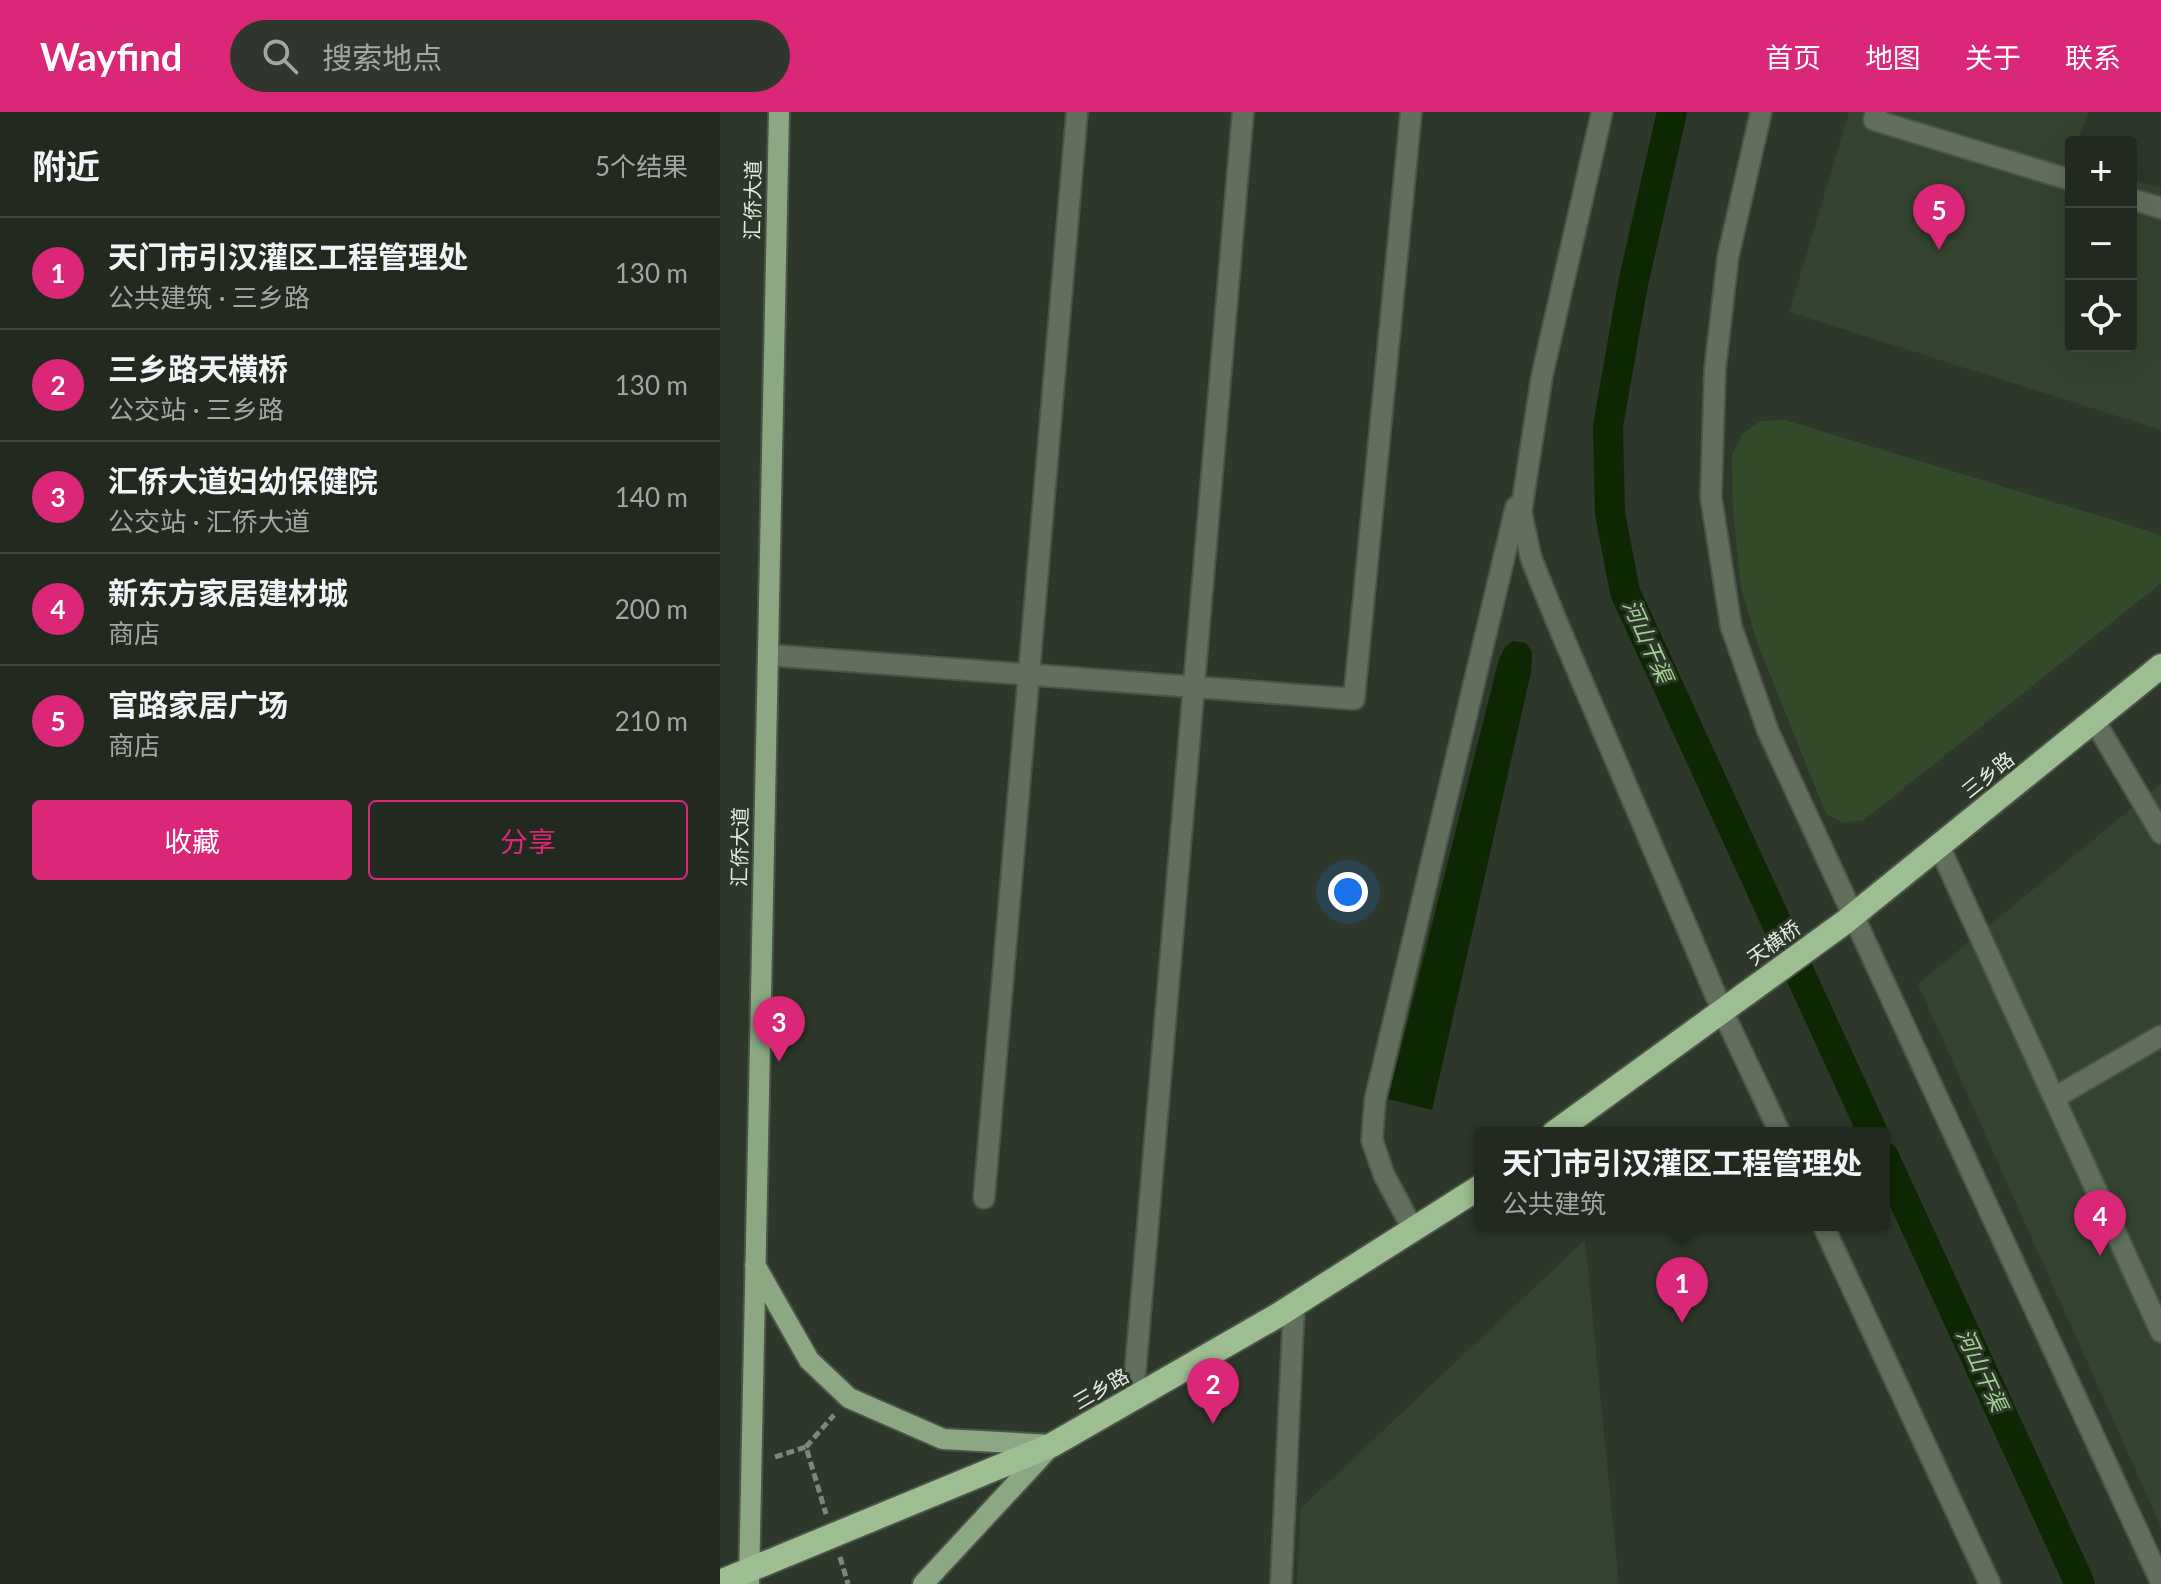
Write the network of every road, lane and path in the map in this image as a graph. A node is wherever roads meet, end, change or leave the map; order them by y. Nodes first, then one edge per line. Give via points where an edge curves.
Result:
1 (779, 112) edge
2 (1077, 112) edge
3 (1243, 112) edge
4 (1411, 112) edge
5 (1602, 112) edge
6 (1761, 112) edge
7 (1876, 112) edge
8 (2065, 178) edge
9 (2137, 201) edge
10 (2161, 208) edge
11 (1527, 464) junction
12 (768, 655) junction
13 (2161, 666) edge
14 (1029, 675) junction
15 (1193, 687) junction
16 (2094, 720) junction
17 (2161, 833) edge
18 (1939, 846) junction
19 (1850, 918) junction
20 (1726, 1007) junction
21 (2161, 1036) edge
22 (2054, 1098) junction
23 (1562, 1127) edge
24 (1777, 1127) edge
25 (1474, 1191) edge
26 (984, 1198) dead end
27 (1414, 1231) junction
28 (1826, 1231) edge
29 (755, 1265) junction
30 (1294, 1306) junction
31 (2161, 1332) edge
32 (849, 1398) junction
33 (1133, 1398) junction
34 (1052, 1445) junction
35 (806, 1447) junction
36 (752, 1465) junction
37 (833, 1536) junction
38 (749, 1577) edge
39 (720, 1582) edge
40 (2161, 1582) edge
41 (848, 1584) edge
42 (923, 1584) edge
43 (1281, 1584) edge
44 (1990, 1584) edge

1 - 12 main road, 汇侨大道
2 - 14 street
3 - 15 street
4 - 15 street via 1354,699
5 - 11 street
6 - 19 street via 1728,257 1715,369 1711,497 1731,626 1768,731
7 - 8 street via 1874,120
9 - 10 street
11 - 20 street via 1521,512 1531,558
11 - 27 street via 1375,1100 1372,1140
12 - 14 street
12 - 29 main road, 汇侨大道
13 - 16 highway, 三乡路
14 - 15 street
14 - 26 street
15 - 33 street
16 - 17 street
16 - 18 highway, 三乡路
18 - 19 highway, 三乡路
18 - 22 street
19 - 20 highway, 天横桥
19 - 40 street
20 - 23 highway
20 - 24 street
21 - 22 street
22 - 31 street
25 - 27 highway, 三乡路
27 - 30 highway, 三乡路
28 - 44 street
29 - 32 main road via 809,1360
29 - 36 main road, 汇侨大道
30 - 33 highway, 三乡路
30 - 43 street
32 - 34 main road via 943,1439
32 - 35 path
33 - 34 highway, 三乡路
34 - 37 highway, 三乡路
34 - 42 main road
35 - 36 path
35 - 37 path
36 - 38 main road, 汇侨大道
37 - 38 highway, 三乡路
37 - 41 path
38 - 39 highway, 三乡路

